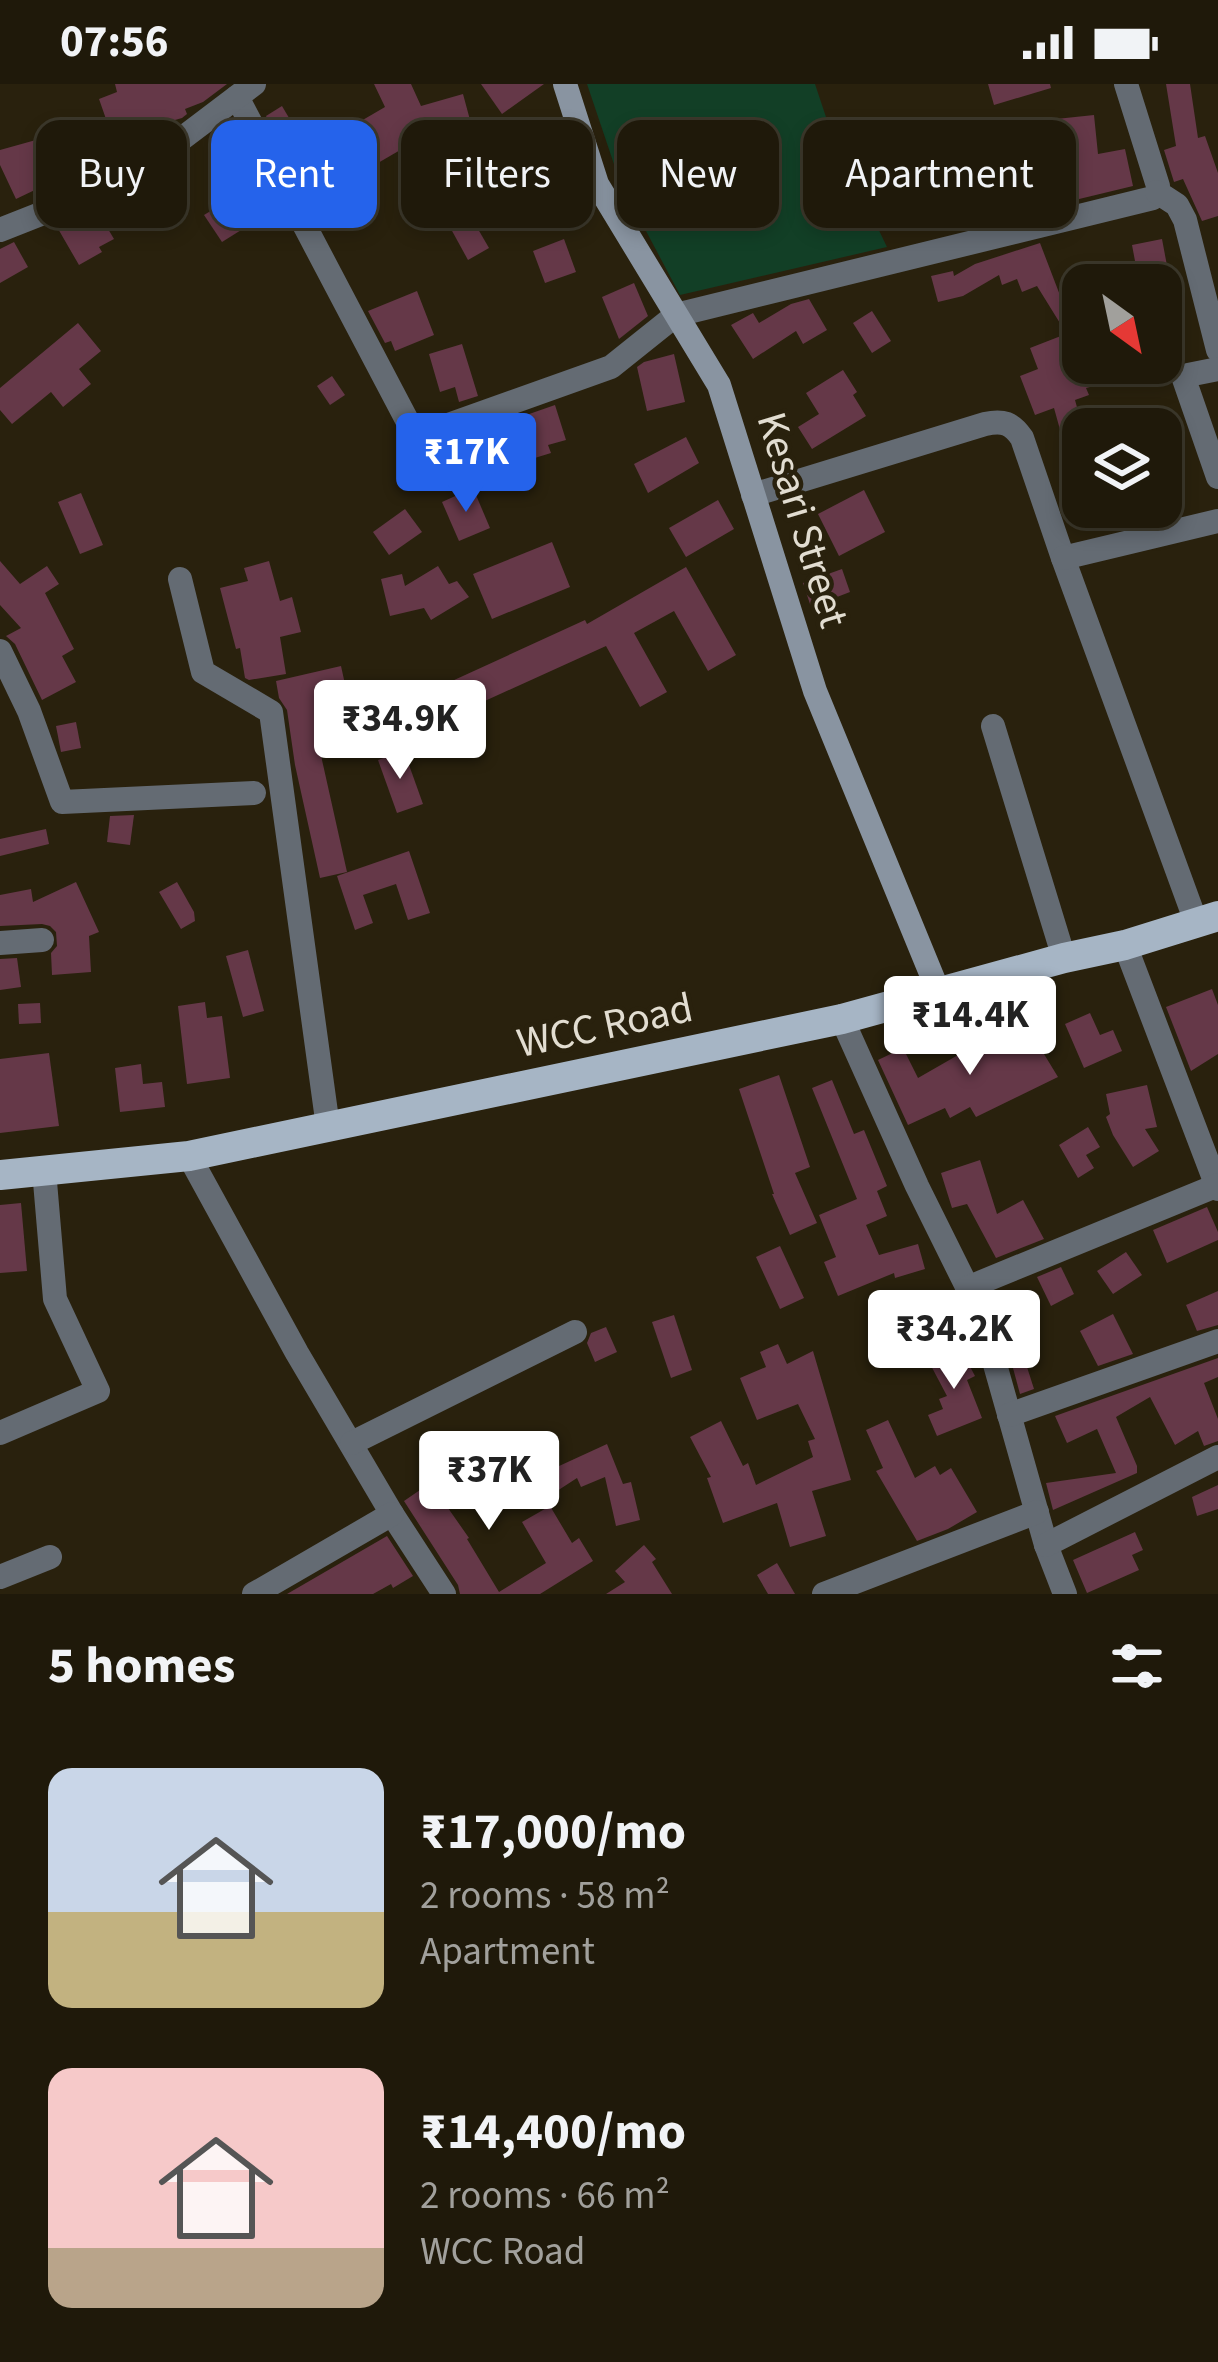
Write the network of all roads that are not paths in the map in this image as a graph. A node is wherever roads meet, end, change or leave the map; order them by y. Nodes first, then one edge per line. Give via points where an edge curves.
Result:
1 (565, 84) edge
2 (1126, 84) edge
3 (245, 90) edge
4 (1157, 192) junction
5 (0, 230) edge
6 (676, 315) junction
7 (1218, 350) edge
8 (1218, 369) edge
9 (1218, 477) edge
10 (753, 495) junction
11 (1218, 521) edge
12 (1063, 558) junction
13 (181, 579) dead end
14 (0, 651) edge
15 (993, 725) dead end
16 (254, 794) dead end
17 (1207, 919) edge
18 (42, 940) dead end
19 (0, 943) edge
20 (1125, 945) junction
21 (1064, 958) junction
22 (939, 993) junction
23 (842, 1019) junction
24 (328, 1126) junction
25 (189, 1156) junction
26 (44, 1170) junction
27 (0, 1175) edge
28 (1218, 1186) edge
29 (968, 1288) junction
30 (575, 1331) dead end
31 (1218, 1341) edge
32 (1009, 1415) junction
33 (0, 1433) edge
34 (352, 1443) junction
35 (1218, 1457) edge
36 (1037, 1512) junction
37 (392, 1514) junction
38 (1046, 1545) junction
39 (50, 1557) dead end
40 (0, 1577) edge
41 (254, 1594) edge
42 (444, 1594) edge
43 (824, 1594) edge
44 (1065, 1594) edge

1 - 6 street, Kesari Street via 597,184
2 - 4 street
3 - 5 street via 176,143 89,193
3 - 6 street via 410,424 437,429 611,367
4 - 6 street
4 - 7 street via 1185,220
6 - 10 street, Kesari Street via 718,385
8 - 9 street via 1184,380
10 - 12 street via 1006,423 1022,438
10 - 22 street, Kesari Street via 815,691
11 - 12 street
12 - 17 street
13 - 24 street via 203,673 271,712
14 - 16 street via 62,802
15 - 21 street
17 - 20 main road, WCC Road
18 - 19 street
20 - 21 main road, WCC Road
20 - 28 street
21 - 22 main road, WCC Road
22 - 23 main road, WCC Road
23 - 24 main road, WCC Road
23 - 29 street
24 - 25 main road, WCC Road
25 - 26 main road, WCC Road
25 - 34 street
26 - 27 main road, WCC Road
26 - 33 street via 55,1299 98,1391
28 - 29 street
29 - 32 street
30 - 34 street
31 - 32 street
32 - 36 street
34 - 37 street
35 - 38 street
36 - 38 street
36 - 43 street
37 - 41 street
37 - 42 street
38 - 44 street
39 - 40 street

